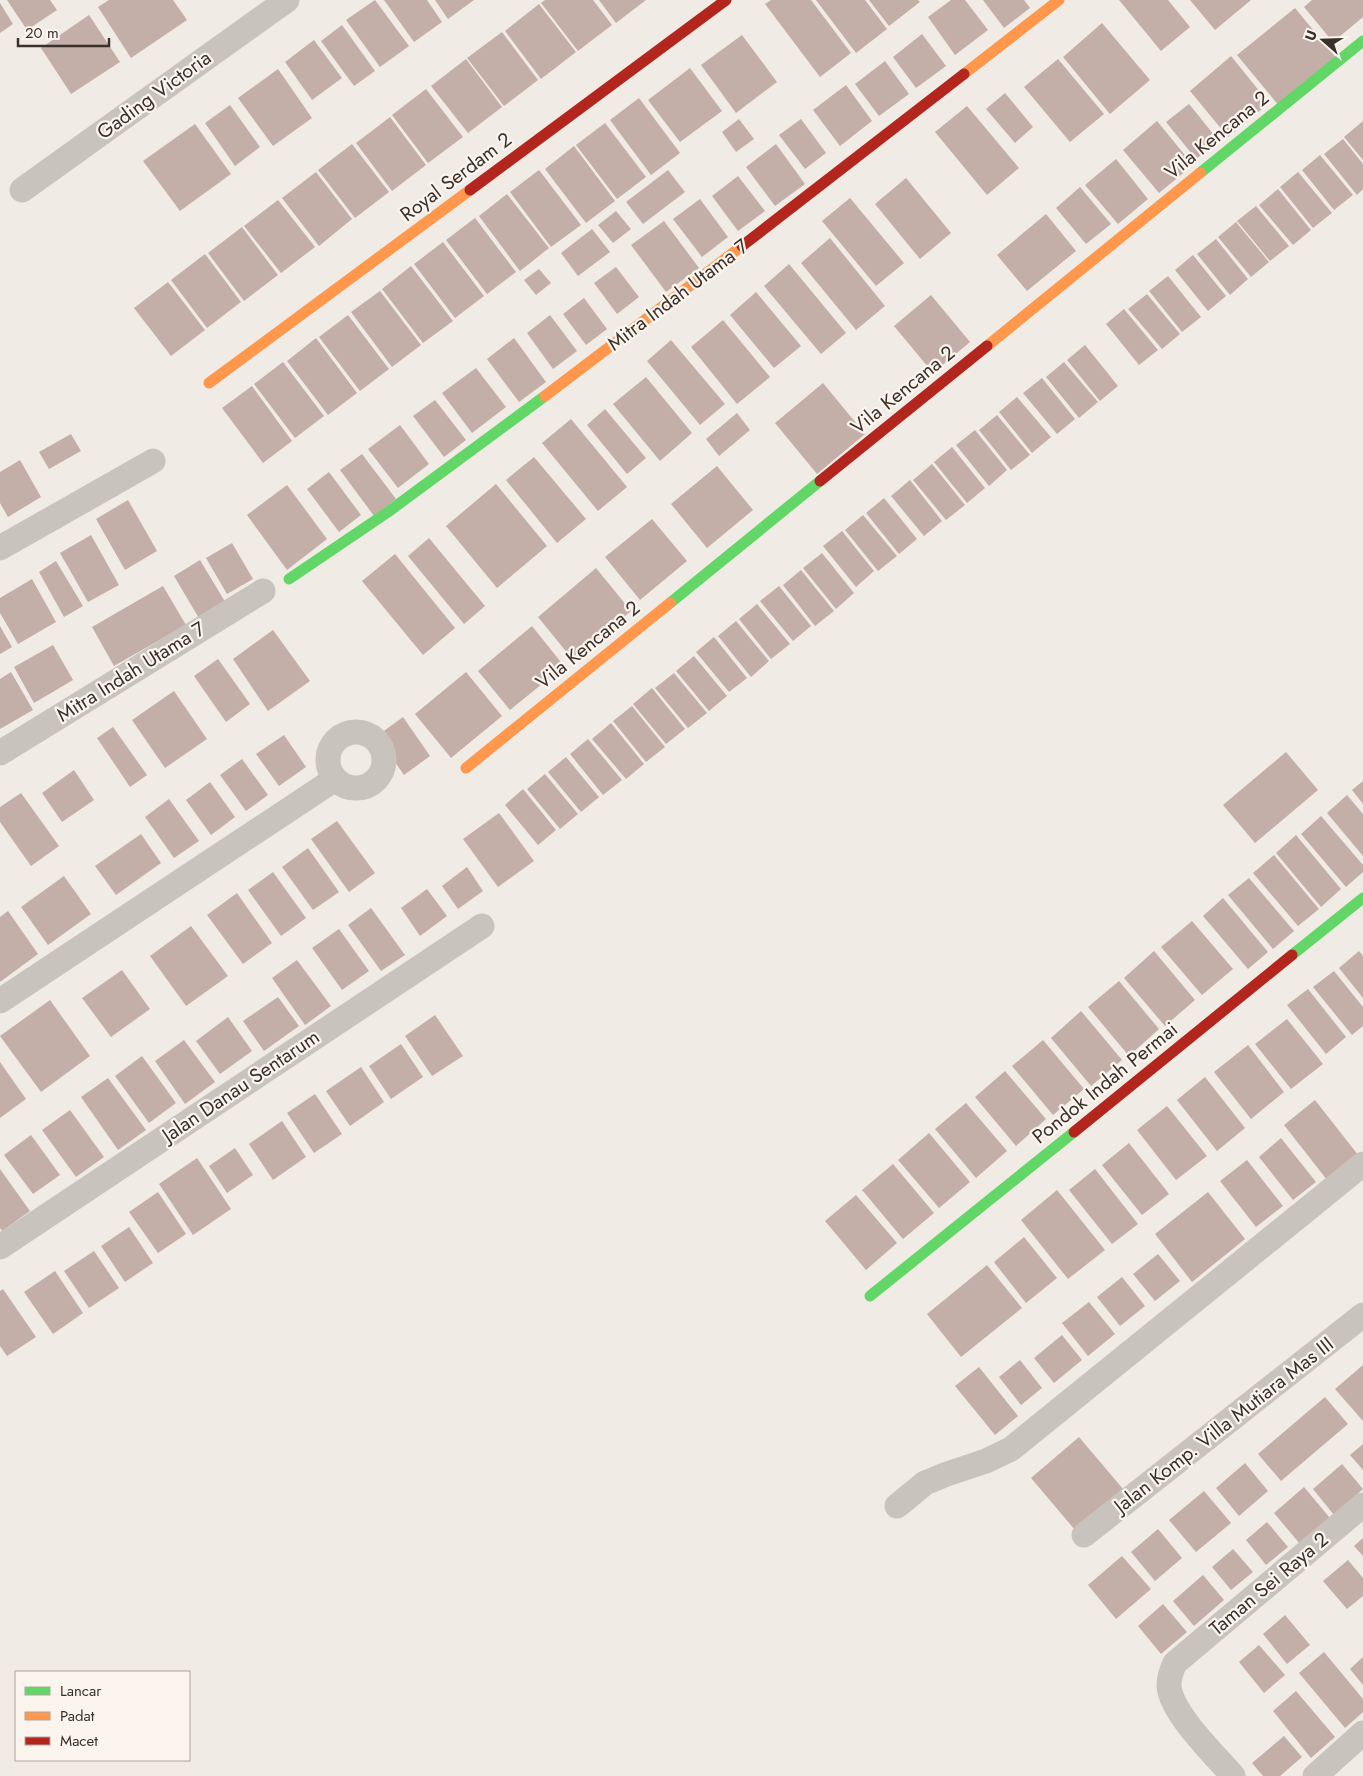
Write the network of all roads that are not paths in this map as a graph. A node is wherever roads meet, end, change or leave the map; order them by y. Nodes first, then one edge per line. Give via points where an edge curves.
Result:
1 (286, 0) edge
2 (726, 0) edge
3 (1059, 0) edge
4 (1363, 41) edge
5 (22, 190) dead end
6 (209, 383) dead end
7 (153, 461) dead end
8 (0, 548) edge
9 (289, 579) dead end
10 (263, 591) dead end
11 (0, 753) edge
12 (466, 768) dead end
13 (335, 779) dead end
14 (1363, 898) edge
15 (482, 926) dead end
16 (0, 1001) edge
17 (1363, 1164) edge
18 (0, 1247) edge
19 (870, 1296) dead end
20 (1363, 1315) edge
21 (897, 1506) dead end
22 (1363, 1506) edge
23 (1084, 1535) dead end
24 (1363, 1733) edge
25 (1234, 1776) edge
26 (1314, 1776) edge

1 - 5 street, Gading Victoria
2 - 6 street, Royal Serdam 2
3 - 9 street, Mitra Indah Utama 7 via 650,318 403,501
4 - 12 street, Vila Kencana 2
7 - 8 street
10 - 11 street, Mitra Indah Utama 7
13 - 16 street
14 - 19 street, Pondok Indah Permai
15 - 18 street, Jalan Danau Sentarum
17 - 21 street via 1011,1449 925,1483
20 - 23 street, Jalan Komp. Villa Mutiara Mas III
22 - 25 street, Taman Sei Raya 2 via 1175,1664 1169,1688 1181,1716
24 - 26 street

